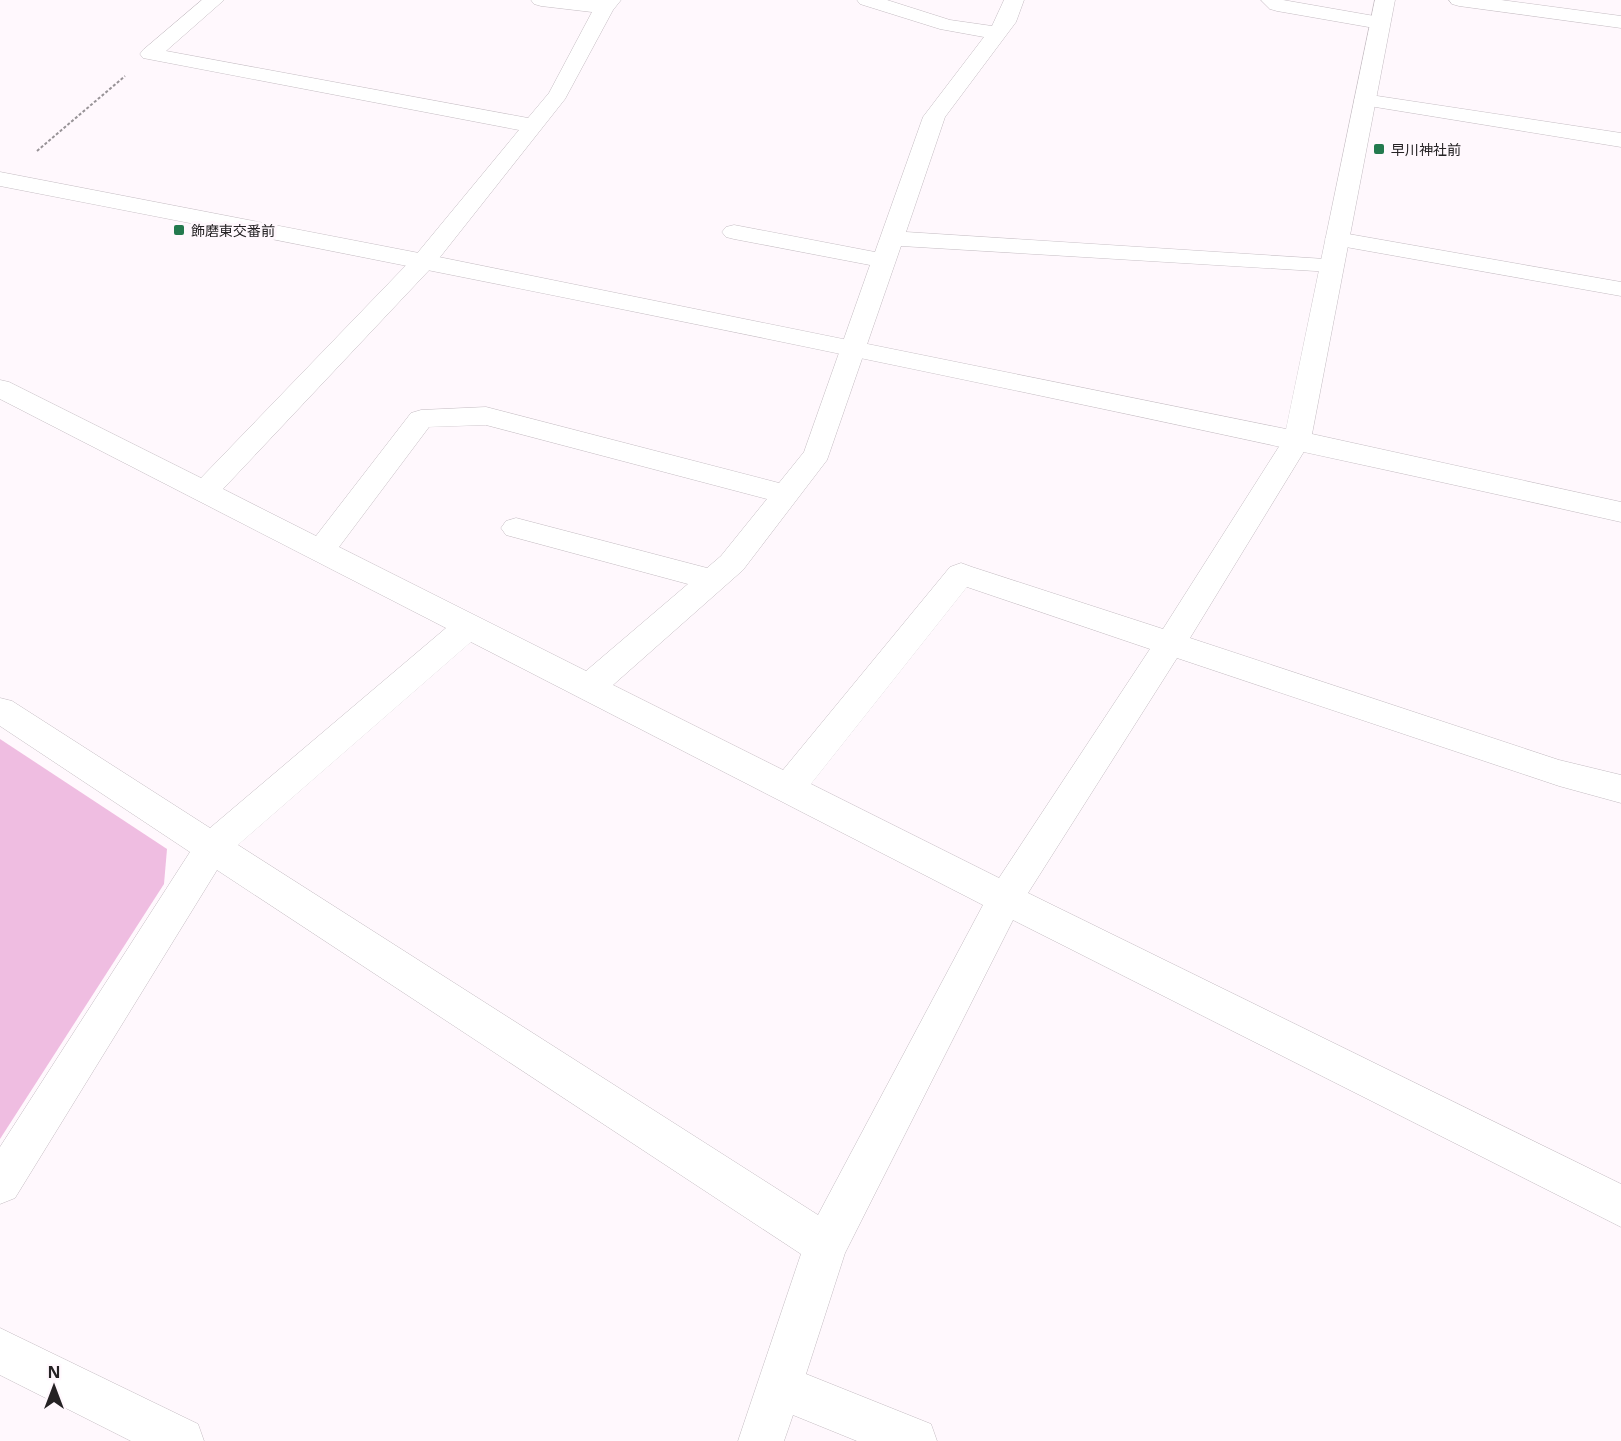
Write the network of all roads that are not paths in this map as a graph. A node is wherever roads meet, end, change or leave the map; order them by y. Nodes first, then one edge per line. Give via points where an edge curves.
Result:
1 (214, 0) edge
2 (541, 0) edge
3 (867, 0) edge
4 (1014, 0) edge
5 (1271, 0) edge
6 (1384, 0) edge
7 (1459, 0) edge
8 (607, 4) edge
9 (1621, 22) edge
10 (1380, 23) junction
11 (998, 33) junction
12 (1364, 100) junction
13 (534, 126) junction
14 (1621, 140) edge
15 (2, 181) edge
16 (734, 232) dead end
17 (893, 238) junction
18 (1337, 239) junction
19 (424, 261) junction
20 (885, 261) junction
21 (1332, 265) junction
22 (1621, 289) edge
23 (854, 350) junction
24 (0, 388) edge
25 (1297, 440) junction
26 (204, 492) junction
27 (785, 494) junction
28 (1535, 494) junction
29 (1621, 504) edge
30 (1621, 512) edge
31 (516, 528) dead end
32 (320, 551) junction
33 (712, 580) junction
34 (469, 626) junction
35 (1170, 644) junction
36 (589, 687) junction
37 (0, 710) edge
38 (788, 789) junction
39 (1621, 789) edge
40 (213, 846) junction
41 (1005, 899) junction
42 (0, 1184) edge
43 (1621, 1206) edge
44 (826, 1245) junction
45 (0, 1351) edge
46 (779, 1386) junction
47 (181, 1441) edge
48 (761, 1441) edge
49 (914, 1441) edge

1 - 13 street via 150,54
2 - 8 street
3 - 11 street via 947,25
4 - 11 street
5 - 10 street via 1277,5
6 - 10 street
7 - 9 street
8 - 13 street via 558,95
10 - 12 street
11 - 17 street via 934,117
12 - 14 street
12 - 18 street
13 - 19 street
15 - 19 street
16 - 20 street
17 - 20 street
17 - 21 street
18 - 21 street
18 - 22 street
19 - 23 street
19 - 26 street
20 - 23 street
21 - 25 street
23 - 25 street
23 - 27 street via 817,454
24 - 26 street
25 - 28 street
25 - 35 street
26 - 32 street
27 - 32 street via 486,416 421,419
27 - 33 street via 732,563
28 - 29 street
28 - 30 street
31 - 33 street
32 - 34 street
33 - 36 street
34 - 36 street
34 - 40 street
35 - 38 street via 961,574
35 - 39 street via 1559,773
35 - 41 street
36 - 38 street
37 - 40 street
38 - 41 street
40 - 42 street
40 - 44 street
41 - 43 street
41 - 44 street
44 - 46 street
45 - 47 street
46 - 48 street
46 - 49 street

